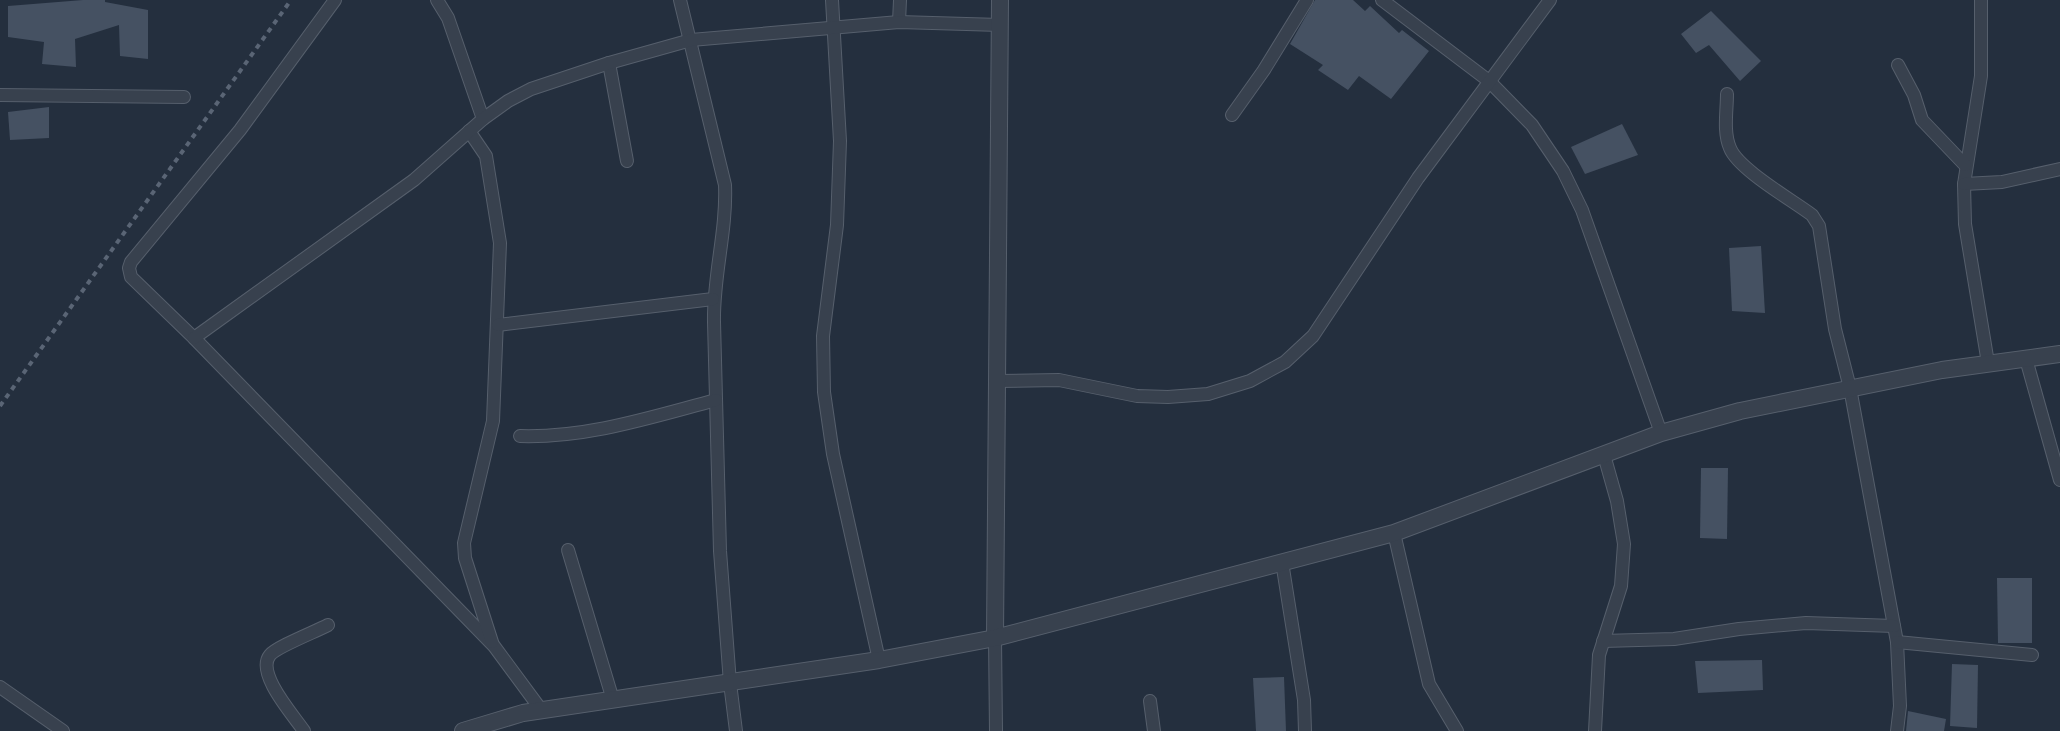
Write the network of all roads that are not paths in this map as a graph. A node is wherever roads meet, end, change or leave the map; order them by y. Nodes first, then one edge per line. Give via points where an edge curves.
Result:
1 (335, 0) edge
2 (437, 0) edge
3 (680, 0) edge
4 (832, 0) edge
5 (900, 0) edge
6 (1000, 0) edge
7 (1307, 0) edge
8 (1382, 0) edge
9 (1550, 0) edge
10 (1981, 0) edge
11 (899, 22) junction
12 (1000, 24) junction
13 (835, 27) junction
14 (692, 40) junction
15 (609, 63) junction
16 (1898, 65) dead end
17 (1489, 81) junction
18 (1727, 94) dead end
19 (0, 95) edge
20 (184, 97) dead end
21 (1232, 115) dead end
22 (483, 119) junction
23 (469, 131) junction
24 (627, 161) dead end
25 (1965, 165) junction
26 (2060, 169) edge
27 (1964, 184) junction
28 (713, 298) junction
29 (498, 325) junction
30 (194, 338) junction
31 (2060, 354) edge
32 (2026, 359) junction
33 (1988, 364) junction
34 (998, 381) junction
35 (1850, 388) junction
36 (716, 400) junction
37 (1661, 433) junction
38 (520, 436) dead end
39 (1604, 455) junction
40 (2060, 480) edge
41 (1394, 533) junction
42 (568, 550) dead end
43 (1282, 562) junction
44 (328, 625) dead end
45 (1894, 626) junction
46 (995, 638) junction
47 (1603, 641) junction
48 (1897, 642) junction
49 (494, 646) junction
50 (2032, 655) dead end
51 (879, 660) junction
52 (730, 683) junction
53 (0, 687) edge
54 (612, 700) junction
55 (1150, 701) dead end
56 (542, 711) junction
57 (63, 731) edge
58 (304, 731) edge
59 (462, 731) edge
60 (736, 731) edge
61 (996, 731) edge
62 (1154, 731) edge
63 (1305, 731) edge
64 (1457, 731) edge
65 (1595, 731) edge
66 (1897, 731) edge

1 - 30 street via 240,130 131,262 131,277
2 - 22 street via 448,18
3 - 14 street
4 - 13 street
5 - 11 street
6 - 12 street
7 - 21 street
8 - 17 street
9 - 17 street
10 - 25 street via 1981,76
11 - 12 street
11 - 13 street
12 - 34 street
13 - 14 street
13 - 51 street via 839,176 837,225 823,336 824,392 833,454
14 - 15 street
14 - 28 street via 725,185 726,212
15 - 22 street via 531,89
15 - 24 street
16 - 25 street via 1914,95 1922,120
17 - 34 street via 1418,178 1313,336 1284,362 1250,381 1208,394 1168,397 1137,396 1059,380
17 - 37 street via 1532,125 1563,171 1582,210
18 - 35 street via 1726,133 1738,162 1812,215 1819,226 1835,329
19 - 20 street
22 - 23 street
23 - 29 street via 486,156 500,243
23 - 30 street via 414,180
25 - 27 street
26 - 27 street via 2002,182
27 - 33 street via 1965,224
28 - 29 street
28 - 36 street
29 - 49 street via 493,420 464,543 465,558
30 - 49 street
31 - 32 street
32 - 33 street
32 - 40 street
33 - 35 street
34 - 46 street
35 - 37 street via 1740,411
35 - 45 street
36 - 38 street via 584,432 554,437
36 - 52 street via 719,536
37 - 39 street
39 - 41 street
39 - 47 street via 1617,501 1624,544 1622,586
41 - 43 street
41 - 64 street via 1429,684
42 - 54 street
43 - 46 street
43 - 63 street via 1304,700
44 - 58 street via 270,654 265,663 276,692
45 - 47 street via 1806,623 1674,639
45 - 48 street
46 - 51 street
46 - 61 street
47 - 65 street via 1599,655
48 - 50 street
48 - 66 street via 1900,706
49 - 56 street
51 - 52 street
52 - 54 street
52 - 60 street
53 - 57 street
54 - 56 street
55 - 62 street
56 - 59 street via 523,713

